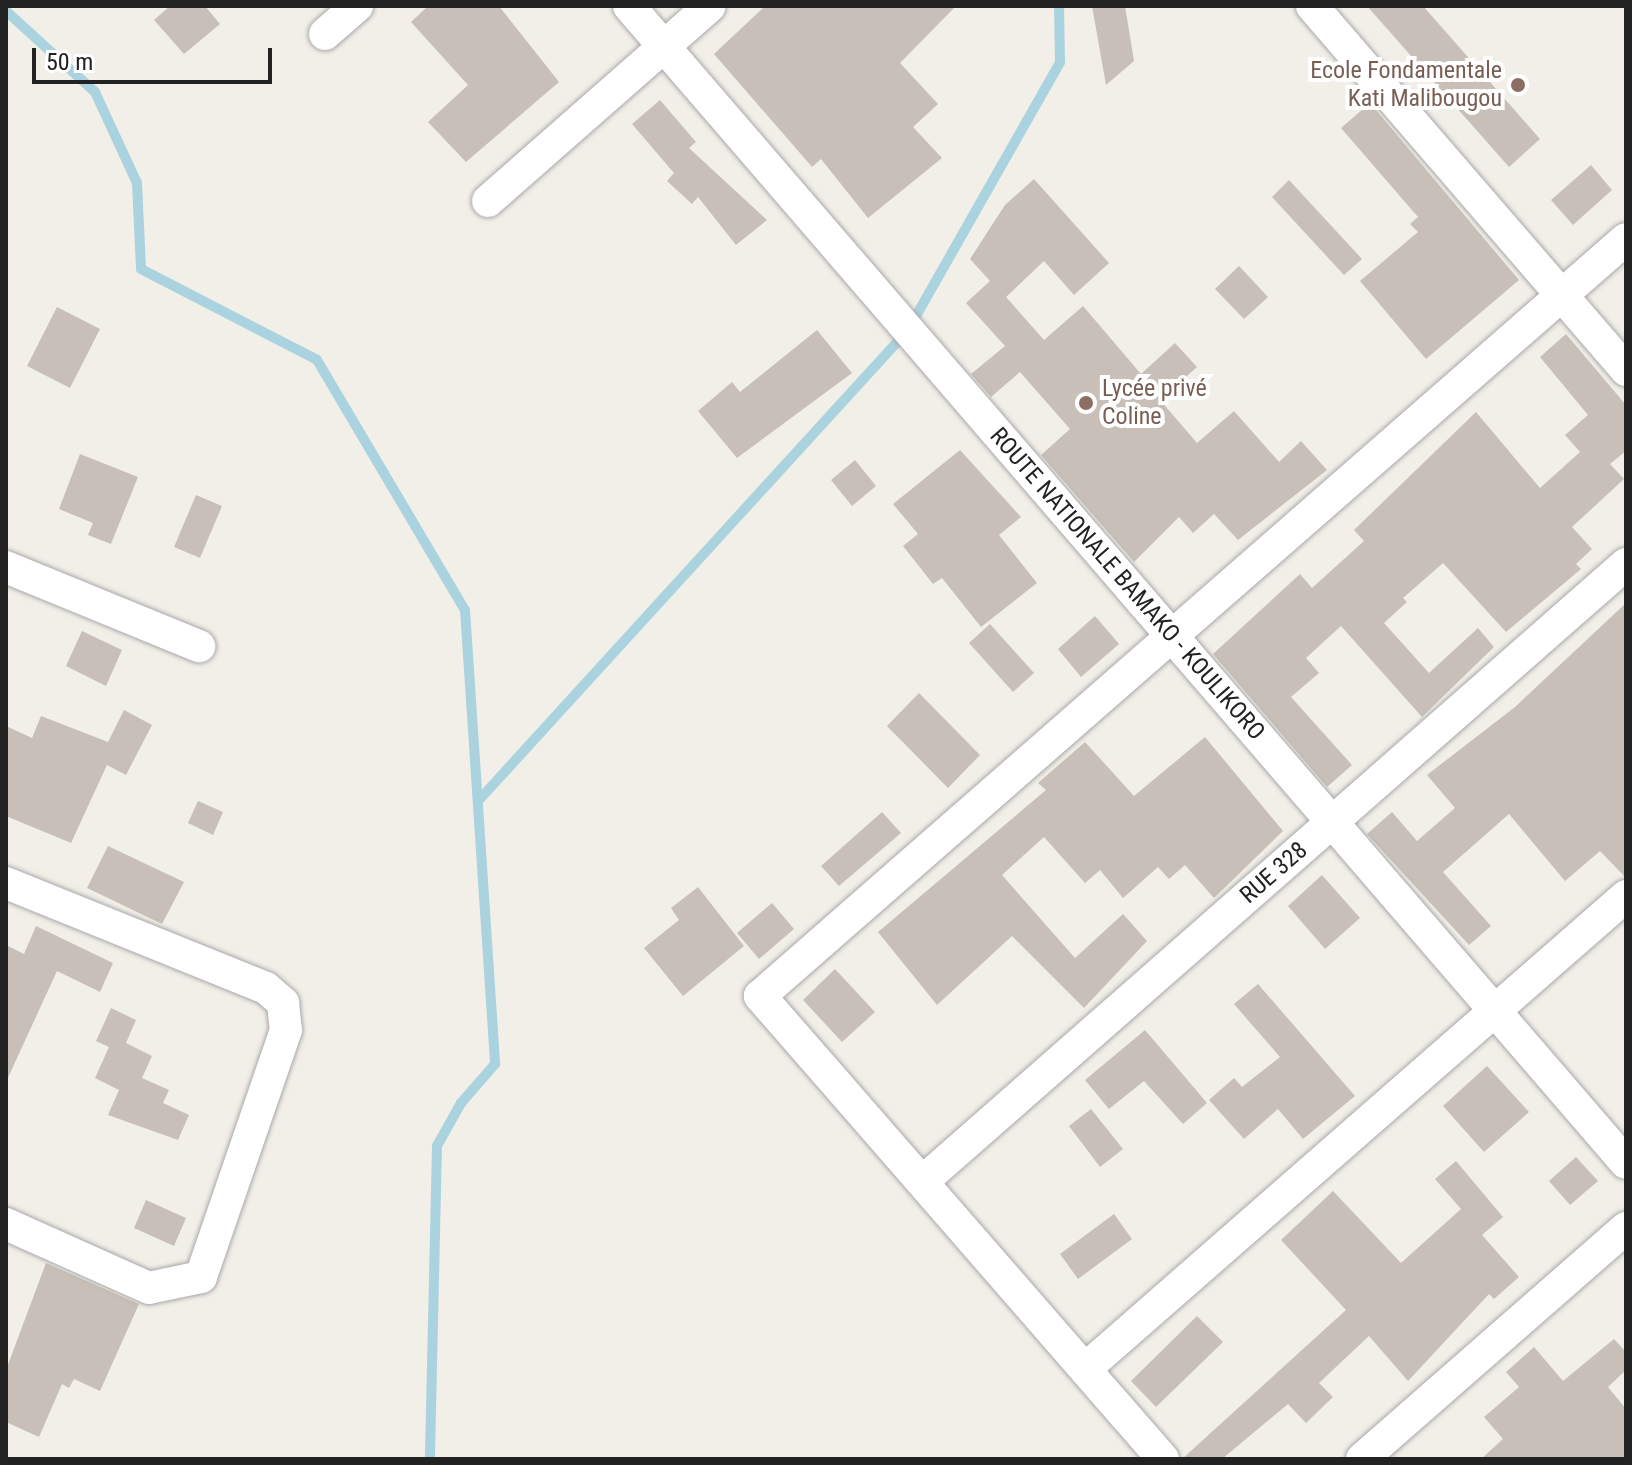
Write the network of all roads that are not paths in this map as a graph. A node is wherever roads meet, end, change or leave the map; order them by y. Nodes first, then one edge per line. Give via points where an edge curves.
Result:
1 (357, 6) edge
2 (629, 6) edge
3 (710, 6) edge
4 (1312, 6) edge
5 (325, 34) dead end
6 (664, 47) junction
7 (488, 201) dead end
8 (1626, 239) edge
9 (1561, 295) junction
10 (1626, 370) edge
11 (1626, 564) edge
12 (6, 567) edge
13 (1172, 636) junction
14 (199, 646) dead end
15 (1333, 822) junction
16 (6, 883) edge
17 (1626, 896) edge
18 (1495, 1011) junction
19 (1626, 1163) edge
20 (922, 1182) junction
21 (6, 1224) edge
22 (1626, 1228) edge
23 (1085, 1369) junction
24 (1163, 1459) edge
25 (1362, 1459) edge

1 - 5 street
2 - 6 street, ROUTE NATIONALE BAMAKO - KOULIKORO
3 - 6 street
4 - 9 street
6 - 7 street
6 - 13 street, ROUTE NATIONALE BAMAKO - KOULIKORO
8 - 9 street
9 - 10 street
9 - 13 street
11 - 15 street, RUE 328
12 - 14 street
13 - 15 street, ROUTE NATIONALE BAMAKO - KOULIKORO
13 - 20 street via 760,996
15 - 18 street, ROUTE NATIONALE BAMAKO - KOULIKORO
15 - 20 street, RUE 328
16 - 21 street via 266,988 283,1003 286,1030 201,1277 149,1288
17 - 18 street
18 - 19 street, ROUTE NATIONALE BAMAKO - KOULIKORO
18 - 23 street
20 - 23 street
22 - 25 street
23 - 24 street

